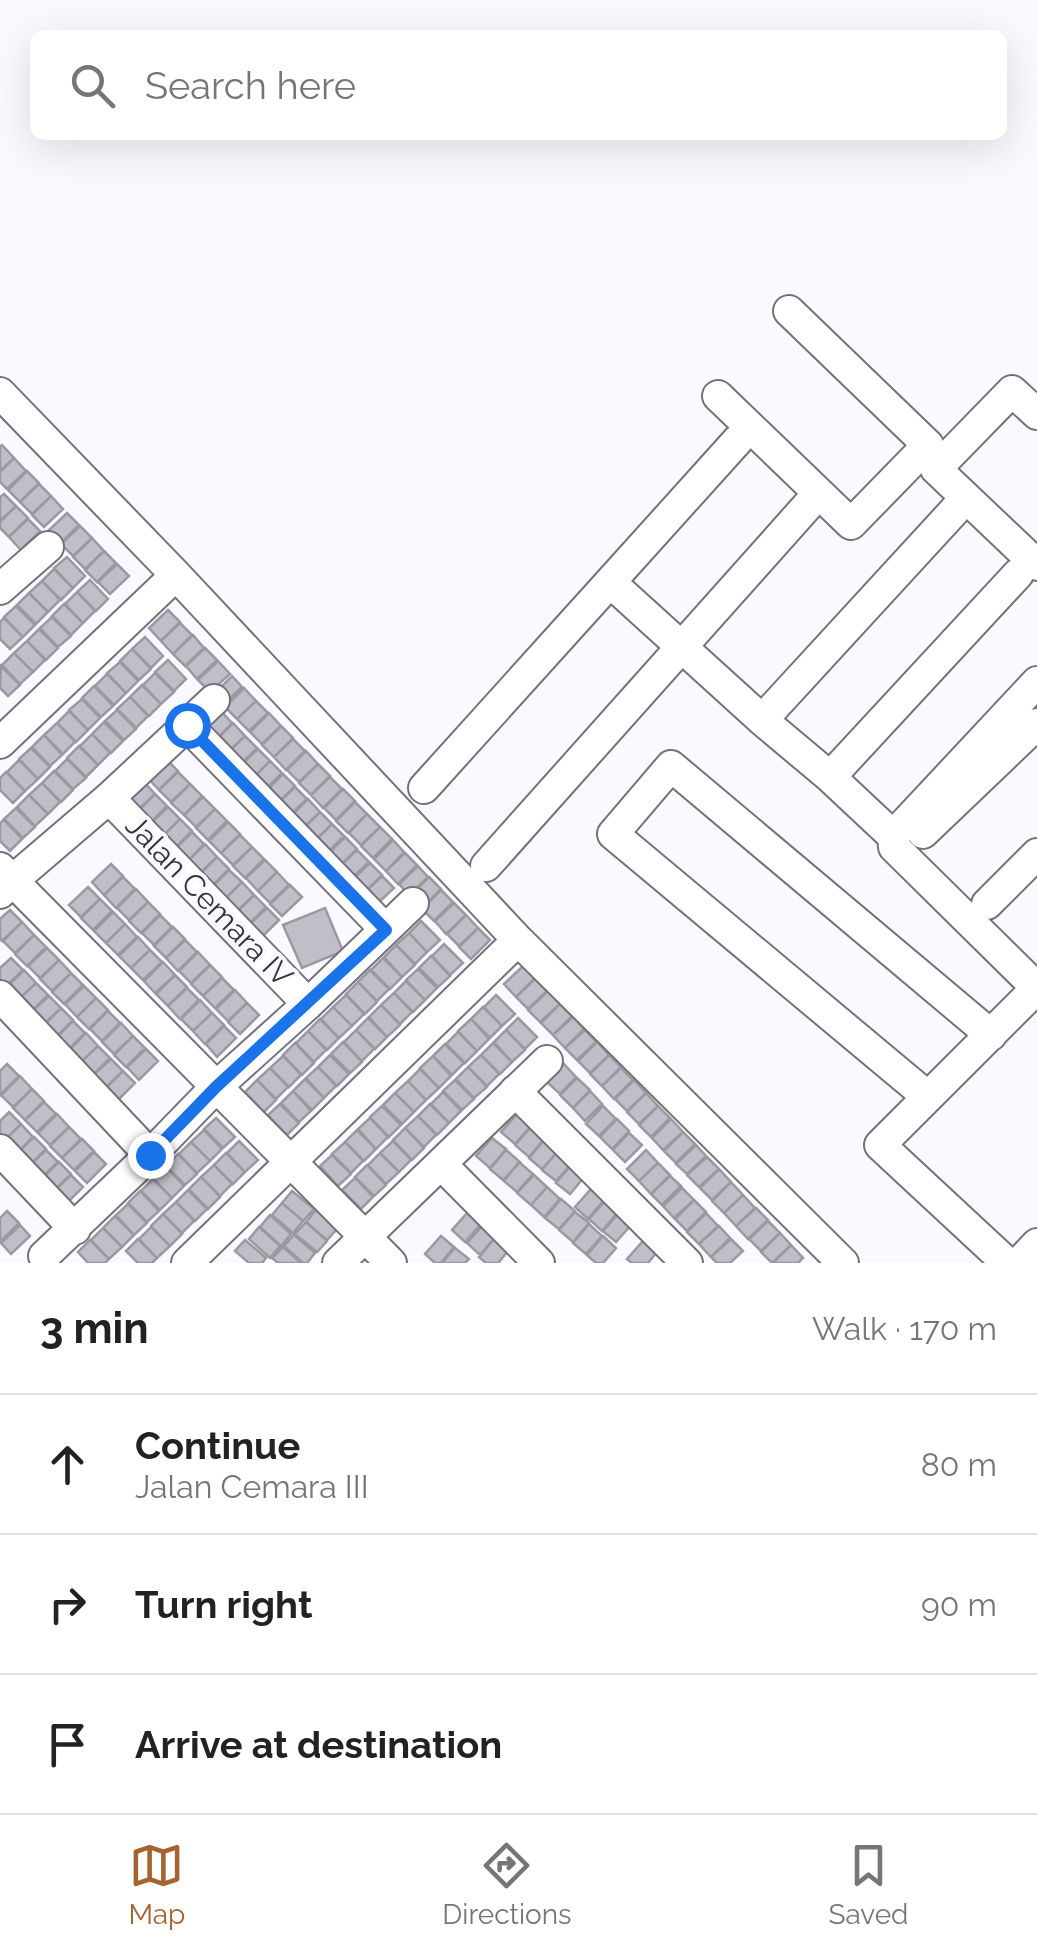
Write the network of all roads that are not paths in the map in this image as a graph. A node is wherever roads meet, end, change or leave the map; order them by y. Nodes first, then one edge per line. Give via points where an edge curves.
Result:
1 (789, 311) dead end
2 (0, 393) edge
3 (718, 396) dead end
4 (1037, 414) edge
5 (738, 440) dead end
6 (932, 457) junction
7 (809, 504) dead end
8 (954, 510) dead end
9 (48, 547) dead end
10 (1028, 570) edge
11 (6, 572) edge
12 (176, 576) junction
13 (610, 582) junction
14 (680, 646) junction
15 (1037, 682) edge
16 (214, 700) dead end
17 (762, 720) junction
18 (1037, 724) edge
19 (187, 725) junction
20 (0, 744) edge
21 (830, 777) junction
22 (424, 788) dead end
23 (109, 798) junction
24 (908, 835) junction
25 (1037, 854) edge
26 (486, 866) dead end
27 (4, 881) edge
28 (413, 903) dead end
29 (987, 904) dead end
30 (386, 930) junction
31 (518, 940) junction
32 (0, 996) edge
33 (308, 1004) junction
34 (991, 1035) junction
35 (547, 1061) dead end
36 (216, 1087) junction
37 (515, 1091) junction
38 (928, 1097) junction
39 (0, 1150) edge
40 (150, 1155) junction
41 (290, 1161) junction
42 (441, 1164) junction
43 (74, 1228) junction
44 (366, 1237) junction
45 (1037, 1244) edge
46 (44, 1256) dead end
47 (187, 1263) edge
48 (338, 1263) edge
49 (391, 1263) edge
50 (539, 1263) edge
51 (687, 1263) edge
52 (843, 1263) edge
53 (1007, 1263) edge
54 (1019, 1263) edge

1 - 6 street
2 - 12 street
3 - 6 street via 851,524
4 - 6 street via 1012,391
5 - 13 street
6 - 10 street
7 - 14 street
8 - 17 street
9 - 11 street
10 - 21 street
12 - 20 street
12 - 31 street
13 - 14 street
13 - 22 street
14 - 17 street
14 - 26 street
15 - 24 street
16 - 19 street
17 - 21 street
18 - 24 street
19 - 23 street
19 - 30 street
21 - 24 street
23 - 27 street
23 - 33 street, Jalan Cemara IV
24 - 34 street via 894,847 1037,988
25 - 29 street
27 - 36 street
28 - 30 street
30 - 33 street
31 - 41 street
31 - 52 street
32 - 40 street
33 - 36 street
34 - 38 street
34 - 38 street via 671,766 614,834
35 - 37 street
36 - 40 street
36 - 41 street
37 - 42 street
37 - 51 street
38 - 53 street via 880,1145
39 - 43 street
40 - 43 street
41 - 44 street
41 - 47 street
42 - 44 street
42 - 50 street
43 - 46 street
44 - 48 street
44 - 49 street
45 - 54 street

